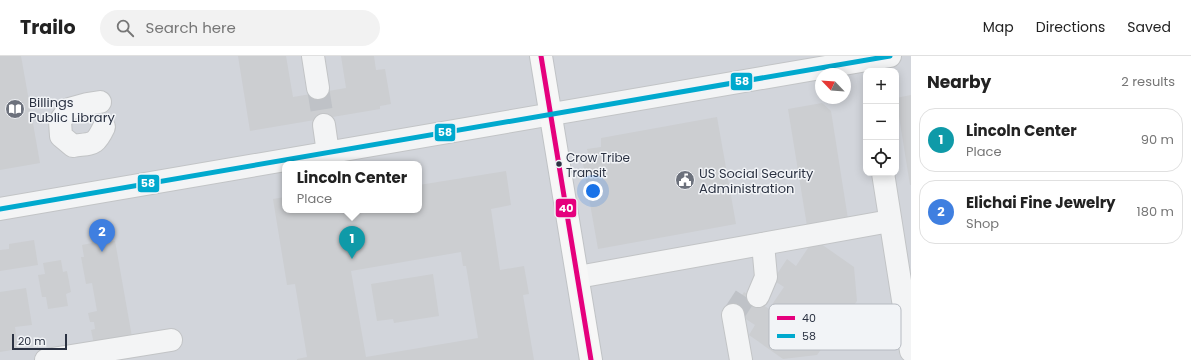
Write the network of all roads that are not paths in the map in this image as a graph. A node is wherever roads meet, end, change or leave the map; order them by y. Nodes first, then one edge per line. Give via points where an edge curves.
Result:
1 (313, 56) edge
2 (541, 56) edge
3 (890, 56) edge
4 (865, 62) edge
5 (318, 88) tunnel mouth
6 (100, 102) dead end
7 (552, 114) junction
8 (324, 125) tunnel mouth
9 (104, 127) dead end
10 (328, 152) junction
11 (883, 176) edge
12 (0, 209) edge
13 (890, 222) junction
14 (757, 245) junction
15 (578, 277) junction
16 (754, 293) tunnel mouth
17 (171, 340) dead end
18 (911, 351) edge
19 (46, 360) edge
20 (591, 360) edge
21 (741, 360) edge
22 (749, 360) edge

1 - 5 street
2 - 7 main road
3 - 4 street
4 - 7 street
6 - 9 street via 69,109 60,121 61,136 73,146 93,144 98,140
7 - 10 street
7 - 15 main road
8 - 10 street
10 - 12 street
11 - 13 street
13 - 14 street
13 - 18 street
14 - 15 street
14 - 16 street
15 - 20 main road
17 - 19 street
21 - 22 street via 738,318

